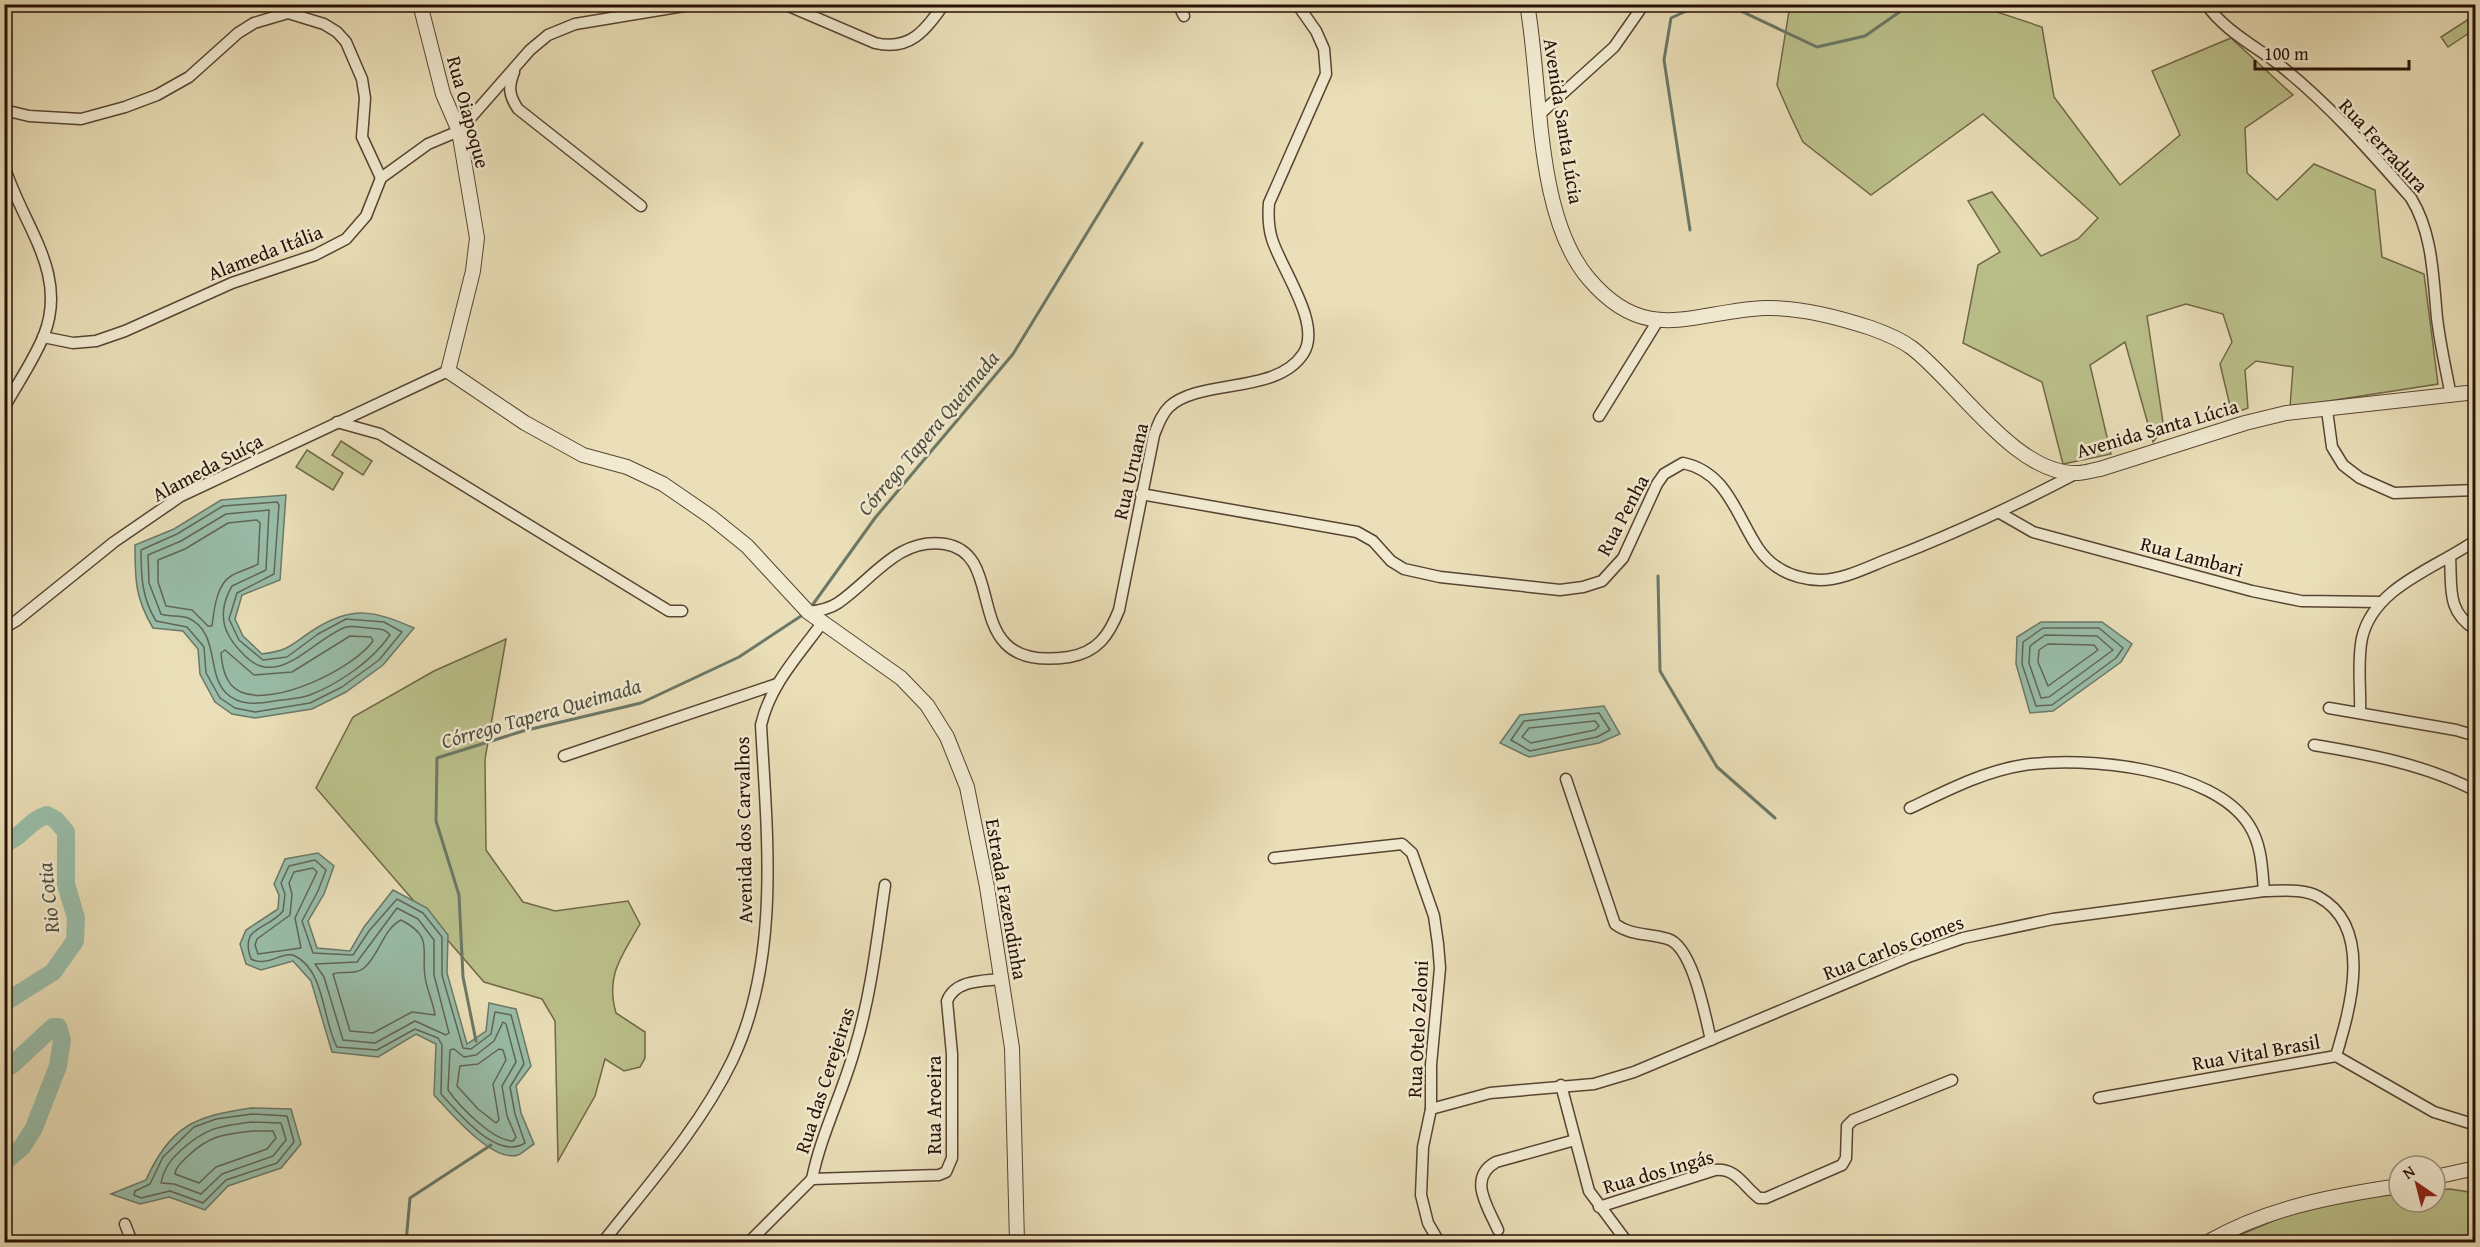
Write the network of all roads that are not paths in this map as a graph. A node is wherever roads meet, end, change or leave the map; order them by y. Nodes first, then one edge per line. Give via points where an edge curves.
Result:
1 (420, 4) edge
2 (696, 4) edge
3 (784, 4) edge
4 (944, 4) edge
5 (1178, 4) edge
6 (1297, 4) edge
7 (1527, 4) edge
8 (1644, 4) edge
9 (2206, 4) edge
10 (287, 9) edge
11 (1184, 15) dead end
12 (516, 66) junction
13 (4, 110) edge
14 (1540, 114) junction
15 (459, 131) junction
16 (4, 165) edge
17 (381, 178) junction
18 (641, 206) dead end
19 (1657, 322) junction
20 (44, 337) junction
21 (448, 371) junction
22 (2475, 392) edge
23 (2451, 396) junction
24 (4, 408) edge
25 (2327, 410) junction
26 (1599, 416) dead end
27 (337, 422) junction
28 (2077, 473) junction
29 (2475, 490) edge
30 (1141, 494) junction
31 (2000, 513) junction
32 (2475, 540) edge
33 (2450, 557) junction
34 (2381, 602) junction
35 (805, 610) junction
36 (682, 611) dead end
37 (822, 623) junction
38 (4, 628) edge
39 (2475, 630) edge
40 (777, 684) junction
41 (2329, 708) dead end
42 (2361, 713) junction
43 (2475, 736) edge
44 (2314, 745) dead end
45 (564, 756) dead end
46 (1566, 779) dead end
47 (2475, 791) edge
48 (1910, 808) dead end
49 (1274, 858) dead end
50 (885, 885) dead end
51 (2264, 891) junction
52 (1001, 978) junction
53 (1711, 1040) junction
54 (2336, 1056) junction
55 (1952, 1080) dead end
56 (1561, 1085) junction
57 (2099, 1098) dead end
58 (1431, 1109) junction
59 (2475, 1125) edge
60 (1575, 1140) junction
61 (2475, 1168) edge
62 (2447, 1174) edge
63 (812, 1179) junction
64 (2387, 1188) edge
65 (1599, 1207) junction
66 (124, 1224) dead end
67 (1498, 1230) dead end
68 (132, 1242) edge
69 (603, 1242) edge
70 (750, 1242) edge
71 (1017, 1242) edge
72 (1439, 1242) edge
73 (1627, 1242) edge
74 (2208, 1242) edge

1 - 15 street, Rua Oiapoque via 443,94
2 - 12 street via 575,24 548,35
3 - 4 street via 875,43 891,46 909,41 927,29
5 - 11 street
6 - 30 street, Rua Uruana via 1324,49 1326,74 1273,194 1268,220 1272,239 1306,317 1310,334 1304,354 1287,370 1184,398 1170,407 1154,435
7 - 14 street, Avenida Santa Lúcia
8 - 14 street via 1607,54
9 - 23 street, Rua Ferradura via 2317,99 2411,198 2422,216 2432,262
10 - 13 street via 238,33 189,77 125,107 81,118 29,116
10 - 17 street via 324,24 346,42 362,79 362,137
12 - 15 street
12 - 18 street via 509,88 518,109
14 - 19 street, Avenida Santa Lúcia via 1556,207 1576,260 1604,294 1635,314
15 - 17 street via 428,144
15 - 21 street, Rua Oiapoque via 477,238 473,272
16 - 20 street via 50,278 51,315
17 - 20 street, Alameda Itália via 366,216 346,239 315,255 232,283 96,341
19 - 26 street
19 - 28 street, Avenida Santa Lúcia via 1768,308 1815,313 1874,329 1911,347 2014,447 2057,470
20 - 24 street
21 - 27 street, Alameda Suíça
21 - 35 street via 525,423 582,455 627,467 663,484 747,546
22 - 23 street, Avenida Santa Lúcia
23 - 25 street, Avenida Santa Lúcia
25 - 28 street, Avenida Santa Lúcia via 2286,413 2244,423
25 - 29 street via 2332,447 2343,465 2360,478 2394,493
27 - 36 street via 380,434 669,611
27 - 38 street, Alameda Suíça via 181,496 114,542
28 - 31 street, Rua Penha
30 - 31 street, Rua Penha via 1358,532 1404,570 1560,590 1602,581 1614,569 1623,558 1657,484 1664,474 1683,463 1716,478 1769,562 1802,578 1823,580 1851,573
30 - 35 street, Rua Uruana via 1119,610 1110,632 1098,646 1080,655 1026,656 1011,650 993,623 972,560 961,549 946,544 909,547 837,604
31 - 34 street, Rua Lambari via 2033,531 2252,591 2301,601
32 - 33 street
33 - 34 street
33 - 39 street via 2454,607 2459,618
34 - 42 street via 2362,639
35 - 37 street
37 - 40 street, Avenida dos Carvalhos
37 - 52 street, Estrada Fazendinha via 901,678 927,705 947,737 967,787
40 - 45 street
40 - 69 street, Avenida dos Carvalhos via 766,703 761,725 766,906 750,1015 711,1098
41 - 42 street
42 - 43 street
44 - 47 street via 2383,759 2444,777
46 - 53 street via 1615,924 1625,932 1670,939 1680,949 1691,969
48 - 51 street via 1966,781 2023,765 2073,761 2182,780 2226,800 2248,823 2260,853
49 - 58 street, Rua Otelo Zeloni via 1402,844 1409,848 1434,916 1438,944 1440,968
50 - 63 street, Rua das Cerejeiras via 867,1005 833,1116 818,1148
51 - 53 street, Rua Carlos Gomes via 2053,919 1963,938
51 - 54 street, Rua Carlos Gomes via 2297,891 2318,897 2333,909 2347,933 2353,960 2352,990
52 - 63 street, Rua Aroeira via 956,988 947,1001 952,1054 952,1158 946,1172
52 - 71 street, Estrada Fazendinha via 1012,1048
53 - 56 street, Rua Carlos Gomes via 1634,1072 1594,1084
54 - 57 street, Rua Vital Brasil
54 - 59 street, Rua Vital Brasil via 2434,1112
55 - 65 street, Rua dos Ingás via 1853,1120 1847,1126 1846,1158 1842,1165 1766,1198 1759,1198 1725,1169
56 - 58 street, Rua Carlos Gomes via 1490,1093
56 - 60 street
58 - 72 street, Rua Otelo Zeloni via 1423,1147 1421,1195 1428,1223
60 - 65 street via 1589,1191
60 - 67 street via 1496,1162 1486,1169 1481,1192
61 - 62 street
63 - 70 street
64 - 74 street via 2283,1209
65 - 73 street
66 - 68 street

